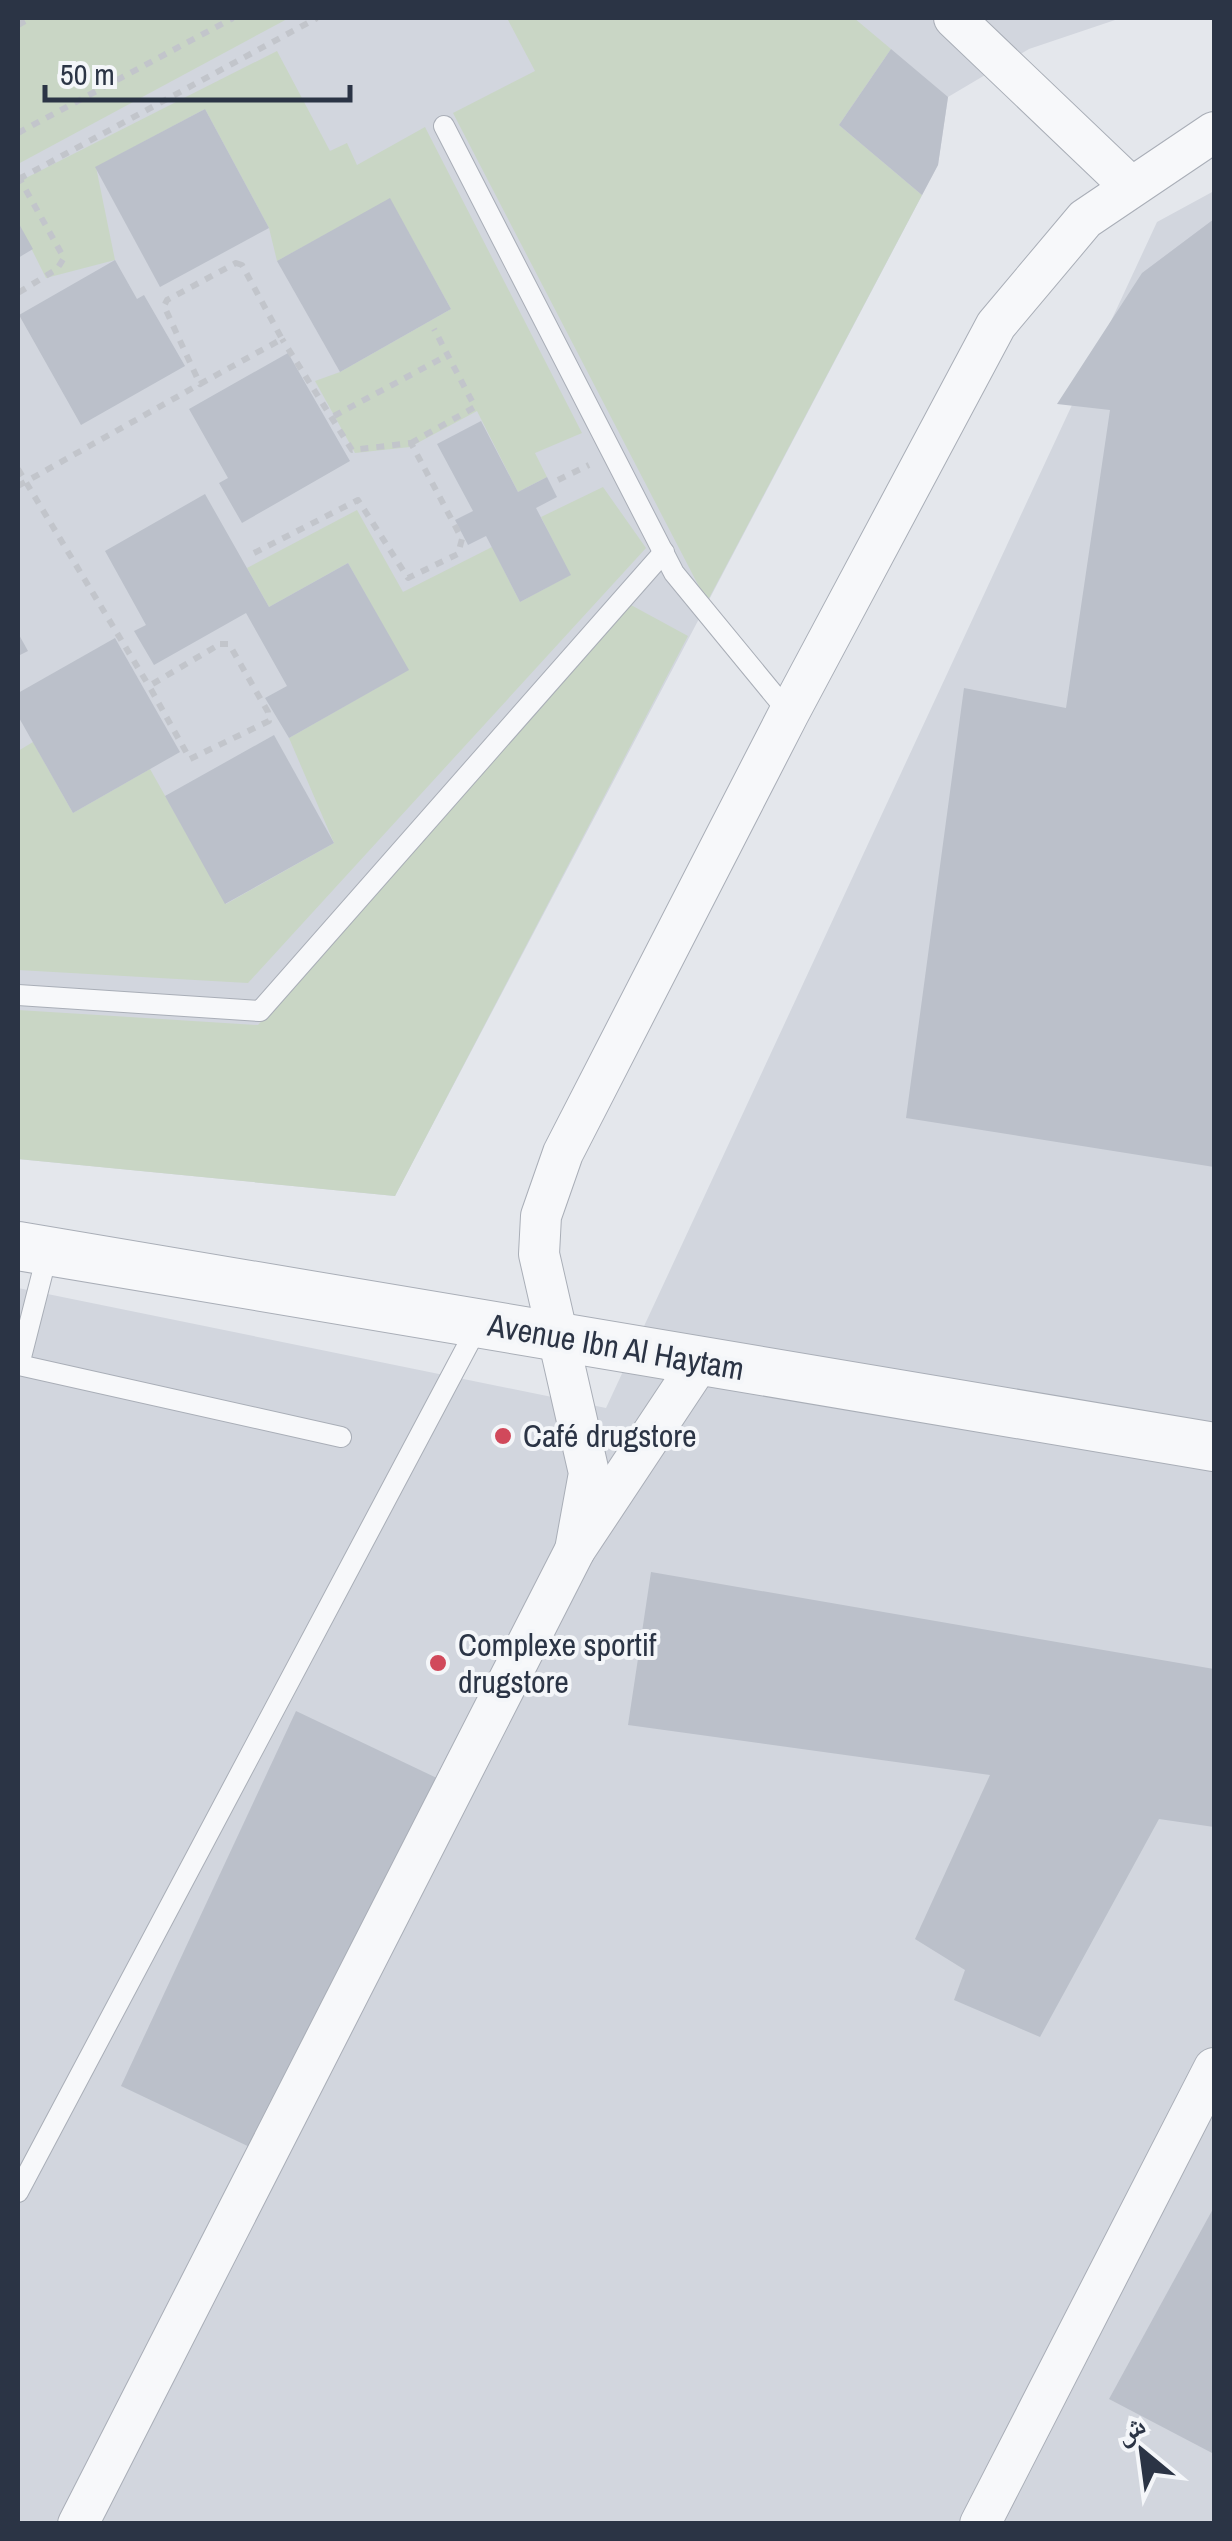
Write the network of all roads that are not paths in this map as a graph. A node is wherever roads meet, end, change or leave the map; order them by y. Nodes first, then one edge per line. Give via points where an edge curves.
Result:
1 (954, 18) edge
2 (444, 126) dead end
3 (1214, 132) edge
4 (1130, 186) junction
5 (664, 552) junction
6 (789, 713) junction
7 (18, 996) edge
8 (33, 1248) edge
9 (480, 1322) junction
10 (558, 1337) junction
11 (699, 1363) junction
12 (18, 1366) edge
13 (341, 1437) dead end
14 (1214, 1447) edge
15 (575, 1550) junction
16 (1214, 2068) edge
17 (21, 2178) edge
18 (78, 2524) edge
19 (980, 2524) edge

1 - 4 street
2 - 5 lane
3 - 4 street
4 - 6 street via 1085,219 996,325
5 - 6 lane via 684,586
5 - 7 lane via 260,1011
6 - 10 street via 563,1153 541,1216 539,1254
8 - 9 street, Avenue Ibn Al Haytam
8 - 12 lane
9 - 10 street, Avenue Ibn Al Haytam
9 - 17 lane
10 - 11 street, Avenue Ibn Al Haytam
10 - 15 street via 589,1472
11 - 14 street, Avenue Ibn Al Haytam
11 - 15 street
12 - 13 lane
15 - 18 street
16 - 19 street

